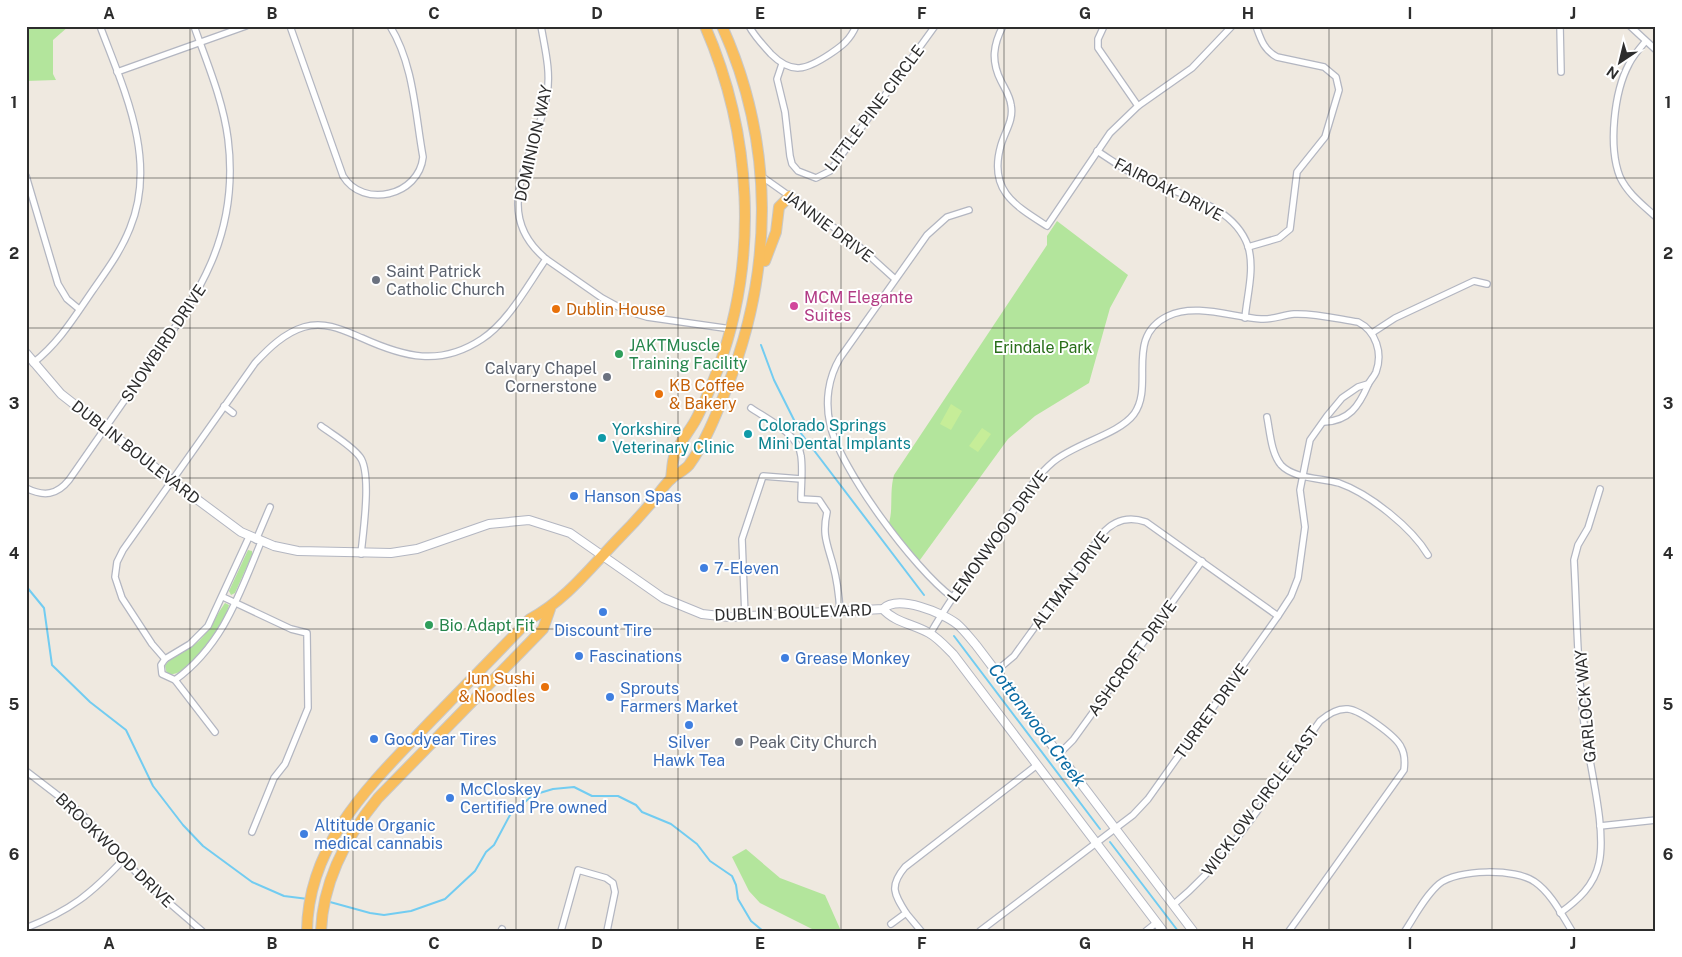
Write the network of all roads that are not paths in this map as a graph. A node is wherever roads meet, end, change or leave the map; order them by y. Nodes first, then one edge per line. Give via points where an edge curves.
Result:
1 (100, 26) edge
2 (194, 26) edge
3 (246, 26) edge
4 (290, 26) edge
5 (390, 26) edge
6 (541, 26) edge
7 (705, 26) edge
8 (722, 26) edge
9 (749, 26) edge
10 (856, 26) edge
11 (935, 26) edge
12 (1003, 26) edge
13 (1104, 26) edge
14 (1232, 26) edge
15 (1256, 26) edge
16 (1560, 26) edge
17 (1630, 26) edge
18 (1644, 42) junction
19 (200, 43) junction
20 (1656, 50) edge
21 (782, 64) junction
22 (117, 72) junction
23 (1560, 72) dead end
24 (1138, 106) junction
25 (1097, 151) junction
26 (743, 169) junction
27 (26, 176) edge
28 (760, 176) junction
29 (790, 196) junction
30 (969, 210) dead end
31 (1656, 217) edge
32 (1248, 247) junction
33 (546, 259) junction
34 (895, 279) junction
35 (1487, 284) dead end
36 (753, 303) junction
37 (79, 309) junction
38 (1245, 318) junction
39 (730, 329) junction
40 (1372, 332) junction
41 (26, 353) edge
42 (33, 363) junction
43 (1368, 384) junction
44 (224, 406) junction
45 (751, 408) dead end
46 (233, 413) dead end
47 (1267, 417) dead end
48 (1324, 422) junction
49 (320, 426) dead end
50 (105, 428) junction
51 (372, 460) dead end
52 (364, 463) junction
53 (1302, 475) junction
54 (670, 479) junction
55 (801, 479) junction
56 (172, 480) junction
57 (26, 488) edge
58 (1600, 489) dead end
59 (270, 506) dead end
60 (255, 540) junction
61 (361, 554) junction
62 (603, 555) junction
63 (1428, 556) dead end
64 (1202, 561) junction
65 (223, 597) junction
66 (952, 597) junction
67 (235, 602) junction
68 (550, 609) junction
69 (883, 609) junction
70 (840, 611) junction
71 (941, 614) junction
72 (745, 616) junction
73 (1278, 616) junction
74 (930, 634) junction
75 (165, 659) junction
76 (996, 671) junction
77 (175, 680) junction
78 (215, 732) dead end
79 (1059, 754) junction
80 (1037, 765) junction
81 (26, 771) edge
82 (1656, 820) edge
83 (1600, 826) junction
84 (1116, 829) junction
85 (252, 832) dead end
86 (1096, 842) junction
87 (124, 859) junction
88 (1173, 905) junction
89 (906, 913) junction
90 (1560, 913) junction
91 (1156, 923) junction
92 (891, 924) dead end
93 (26, 928) edge
94 (202, 931) edge
95 (307, 931) edge
96 (321, 931) edge
97 (561, 931) edge
98 (607, 931) edge
99 (921, 931) edge
100 (980, 931) edge
101 (1146, 931) edge
102 (1163, 931) edge
103 (1193, 931) edge
104 (1289, 931) edge
105 (1404, 931) edge
106 (1572, 931) edge

1 - 22 street
2 - 19 street, SNOWBIRD DRIVE
3 - 19 street
4 - 5 street via 343,176 355,190 371,195 408,186 420,173 423,157 407,61
6 - 33 street, DOMINION WAY via 548,73 547,94 519,187 517,209 525,236
7 - 26 highway via 730,96
8 - 28 highway via 750,108
9 - 21 street via 760,43
10 - 21 street via 849,40 816,63 799,68
11 - 21 street, LITTLE PINE CIRCLE via 830,171 816,178 798,171 792,164 777,79
12 - 25 street via 995,44 994,63 1009,96 1012,112 999,155 1000,183 1009,199 1047,226
13 - 24 street via 1098,48
14 - 24 street via 1192,68
15 - 32 street via 1263,45 1272,54 1324,67 1336,78 1339,90 1325,137 1297,172 1290,229 1280,238
16 - 23 street
17 - 18 street
18 - 20 street
18 - 31 street via 1629,63 1621,82 1613,144 1620,178 1632,195
19 - 22 street
19 - 50 street, SNOWBIRD DRIVE via 220,102 228,140 229,185 222,231 195,299
22 - 37 street via 138,140 142,166 140,194 133,222 121,248
24 - 25 street via 1110,132
25 - 32 street, FAIROAK DRIVE via 1144,180 1220,211 1236,226
26 - 28 highway
26 - 39 highway via 744,248
27 - 37 street via 58,284 67,299
28 - 29 street, JANNIE DRIVE
28 - 36 highway via 761,252
29 - 34 street, JANNIE DRIVE via 853,241
29 - 36 highway via 782,201 777,213 776,232
30 - 34 street via 938,224
32 - 38 street, FAIROAK DRIVE via 1251,274
33 - 39 street, DOMINION WAY via 624,310 647,317
33 - 44 street via 499,324 464,349 437,356 408,356 335,327 303,327 265,352
34 - 66 street via 835,366 828,393 830,424 838,450 888,526 930,579
35 - 40 street via 1474,281
36 - 54 highway via 734,370 714,418 688,466
37 - 42 street via 53,346
38 - 40 street, LEMONWOOD DRIVE via 1309,315 1358,322
38 - 66 street, LEMONWOOD DRIVE via 1184,311 1158,322 1150,330 1144,346 1140,398 1134,414 1121,426 1069,450 1045,469
39 - 54 highway via 706,396 675,455
40 - 43 street via 1378,346 1378,364
41 - 42 main road, DUBLIN BOULEVARD
42 - 50 main road, DUBLIN BOULEVARD via 62,394
43 - 48 street, TURRET DRIVE via 1342,398
43 - 48 street via 1362,401 1347,416
44 - 46 street
44 - 56 street
45 - 55 street via 785,431 798,446
47 - 53 street via 1278,460 1286,469
48 - 53 street, TURRET DRIVE via 1310,440
49 - 52 street via 356,453
50 - 56 main road, DUBLIN BOULEVARD
50 - 57 street, SNOWBIRD DRIVE via 58,491 51,496
51 - 52 street
52 - 61 street
53 - 63 street via 1338,483 1364,496 1405,527
53 - 73 street, TURRET DRIVE via 1300,490 1305,527 1298,578
54 - 62 highway
55 - 70 street via 801,499 819,500 827,512 824,536 839,591
55 - 72 street via 763,476 742,539
56 - 60 main road, DUBLIN BOULEVARD
56 - 75 street via 122,550 116,568 116,584 122,598
58 - 83 street, GARLOCK WAY via 1574,560 1583,722
59 - 60 street
60 - 61 main road, DUBLIN BOULEVARD via 291,550
60 - 65 street
60 - 67 street
61 - 62 main road, DUBLIN BOULEVARD via 410,550 486,525 529,520 570,533
62 - 68 highway
62 - 72 main road, DUBLIN BOULEVARD via 663,598 685,609 719,616
64 - 73 street, ALTMAN DRIVE
64 - 76 street, ALTMAN DRIVE via 1137,518 1113,524 1102,534 1014,656
64 - 79 street, ASHCROFT DRIVE via 1073,740
65 - 67 street
65 - 75 street via 205,630 190,644
66 - 71 street, LEMONWOOD DRIVE
67 - 77 street via 213,644
67 - 85 street via 291,629 307,633 308,708
68 - 95 highway via 530,619 364,792 333,835 314,879
68 - 96 highway via 543,629 364,815 343,849 327,886
69 - 70 main road, DUBLIN BOULEVARD
69 - 71 main road, DUBLIN BOULEVARD via 887,605 912,605
69 - 74 main road, DUBLIN BOULEVARD via 890,618
70 - 72 main road, DUBLIN BOULEVARD
71 - 74 street, LEMONWOOD DRIVE
71 - 76 main road, DUBLIN BOULEVARD via 967,634
73 - 84 street, TURRET DRIVE via 1148,798
74 - 80 main road, DUBLIN BOULEVARD via 953,654
75 - 77 street via 161,665 162,674
76 - 79 main road, DUBLIN BOULEVARD
77 - 78 street
79 - 84 main road, DUBLIN BOULEVARD
80 - 86 main road, DUBLIN BOULEVARD
80 - 89 street via 905,867 894,888
81 - 87 street, BROOKWOOD DRIVE via 82,814
82 - 83 street
83 - 90 street, GARLOCK WAY via 1600,856 1592,882
84 - 86 street, TURRET DRIVE
84 - 88 main road, DUBLIN BOULEVARD
86 - 91 main road, DUBLIN BOULEVARD
86 - 100 street, TURRET DRIVE
87 - 93 street via 80,902
87 - 94 street, BROOKWOOD DRIVE via 166,902
88 - 103 main road, DUBLIN BOULEVARD
88 - 104 street, WICKLOW CIRCLE EAST via 1194,888 1221,858 1326,716 1340,709 1355,710 1401,746 1404,770
89 - 92 street
89 - 99 street
90 - 105 street via 1541,887 1528,878 1466,873 1451,877 1438,886
90 - 106 street
91 - 101 street
91 - 102 main road, DUBLIN BOULEVARD
97 - 98 street via 578,870 613,883 615,892

